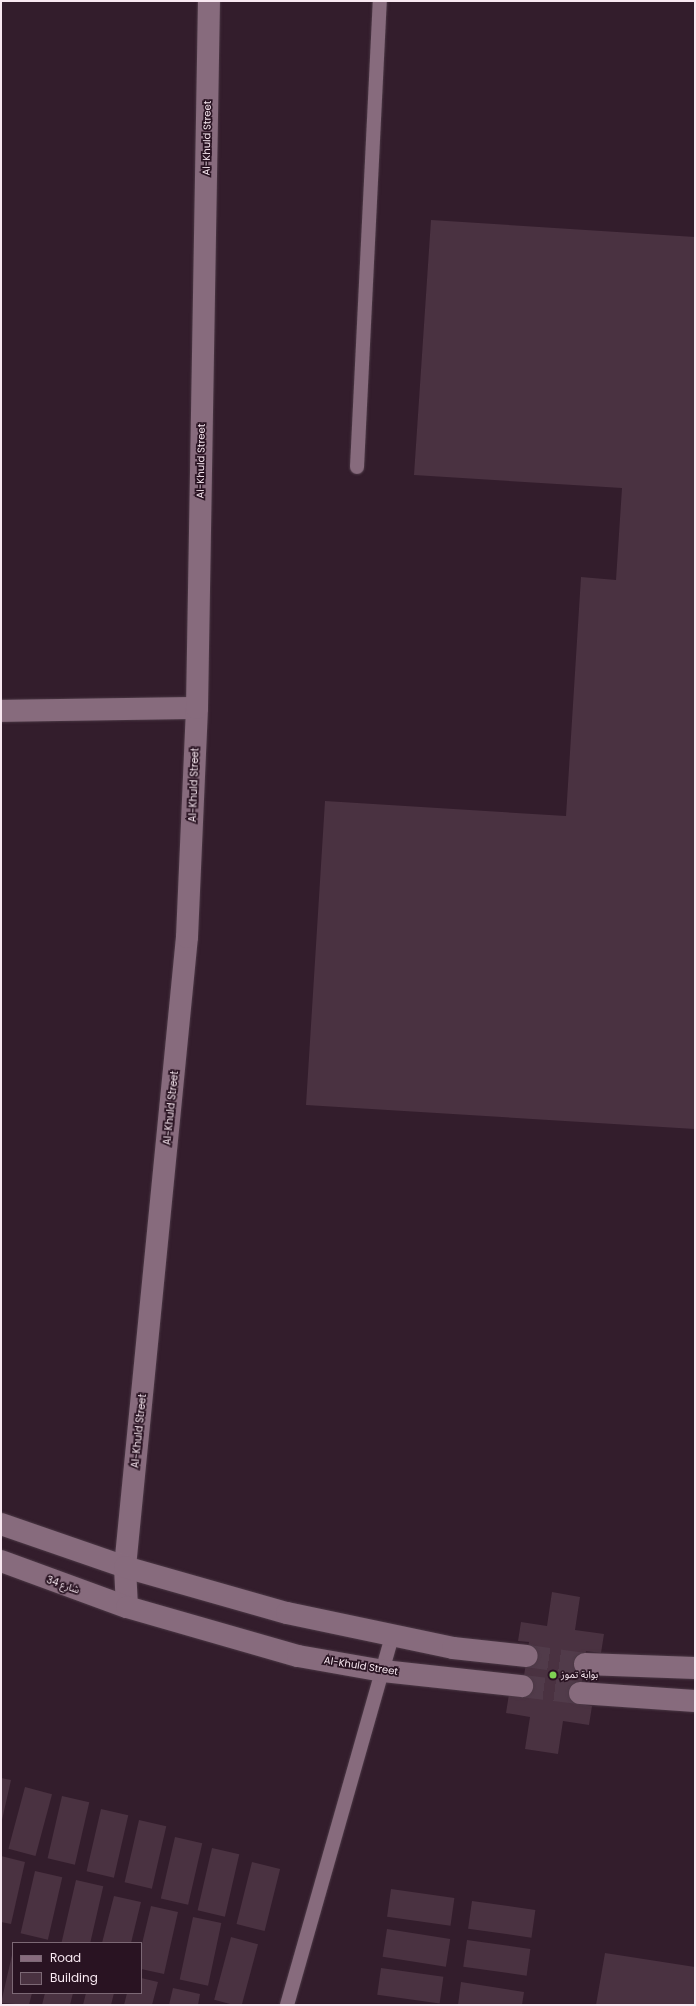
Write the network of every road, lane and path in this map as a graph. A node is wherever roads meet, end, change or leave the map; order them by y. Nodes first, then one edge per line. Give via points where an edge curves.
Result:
1 (209, 1) edge
2 (380, 1) edge
3 (357, 466) dead end
4 (197, 708) junction
5 (1, 710) edge
6 (1, 1524) edge
7 (1, 1561) edge
8 (125, 1567) junction
9 (127, 1607) junction
10 (392, 1636) junction
11 (527, 1656) tunnel mouth
12 (585, 1664) tunnel mouth
13 (695, 1668) edge
14 (383, 1671) junction
15 (522, 1686) tunnel mouth
16 (580, 1693) tunnel mouth
17 (695, 1701) edge
18 (287, 2005) edge

1 - 4 street, Al-Khuld Street
2 - 3 lane
4 - 5 street
4 - 8 street, Al-Khuld Street via 187,938
6 - 8 street
7 - 9 street, شارع 34
8 - 9 street, Al-Khuld Street
8 - 10 street via 287,1613
9 - 14 street, Al-Khuld Street via 298,1656
10 - 11 street via 453,1648
10 - 14 lane
12 - 13 street
14 - 15 street, Al-Khuld Street
14 - 18 lane
16 - 17 street

